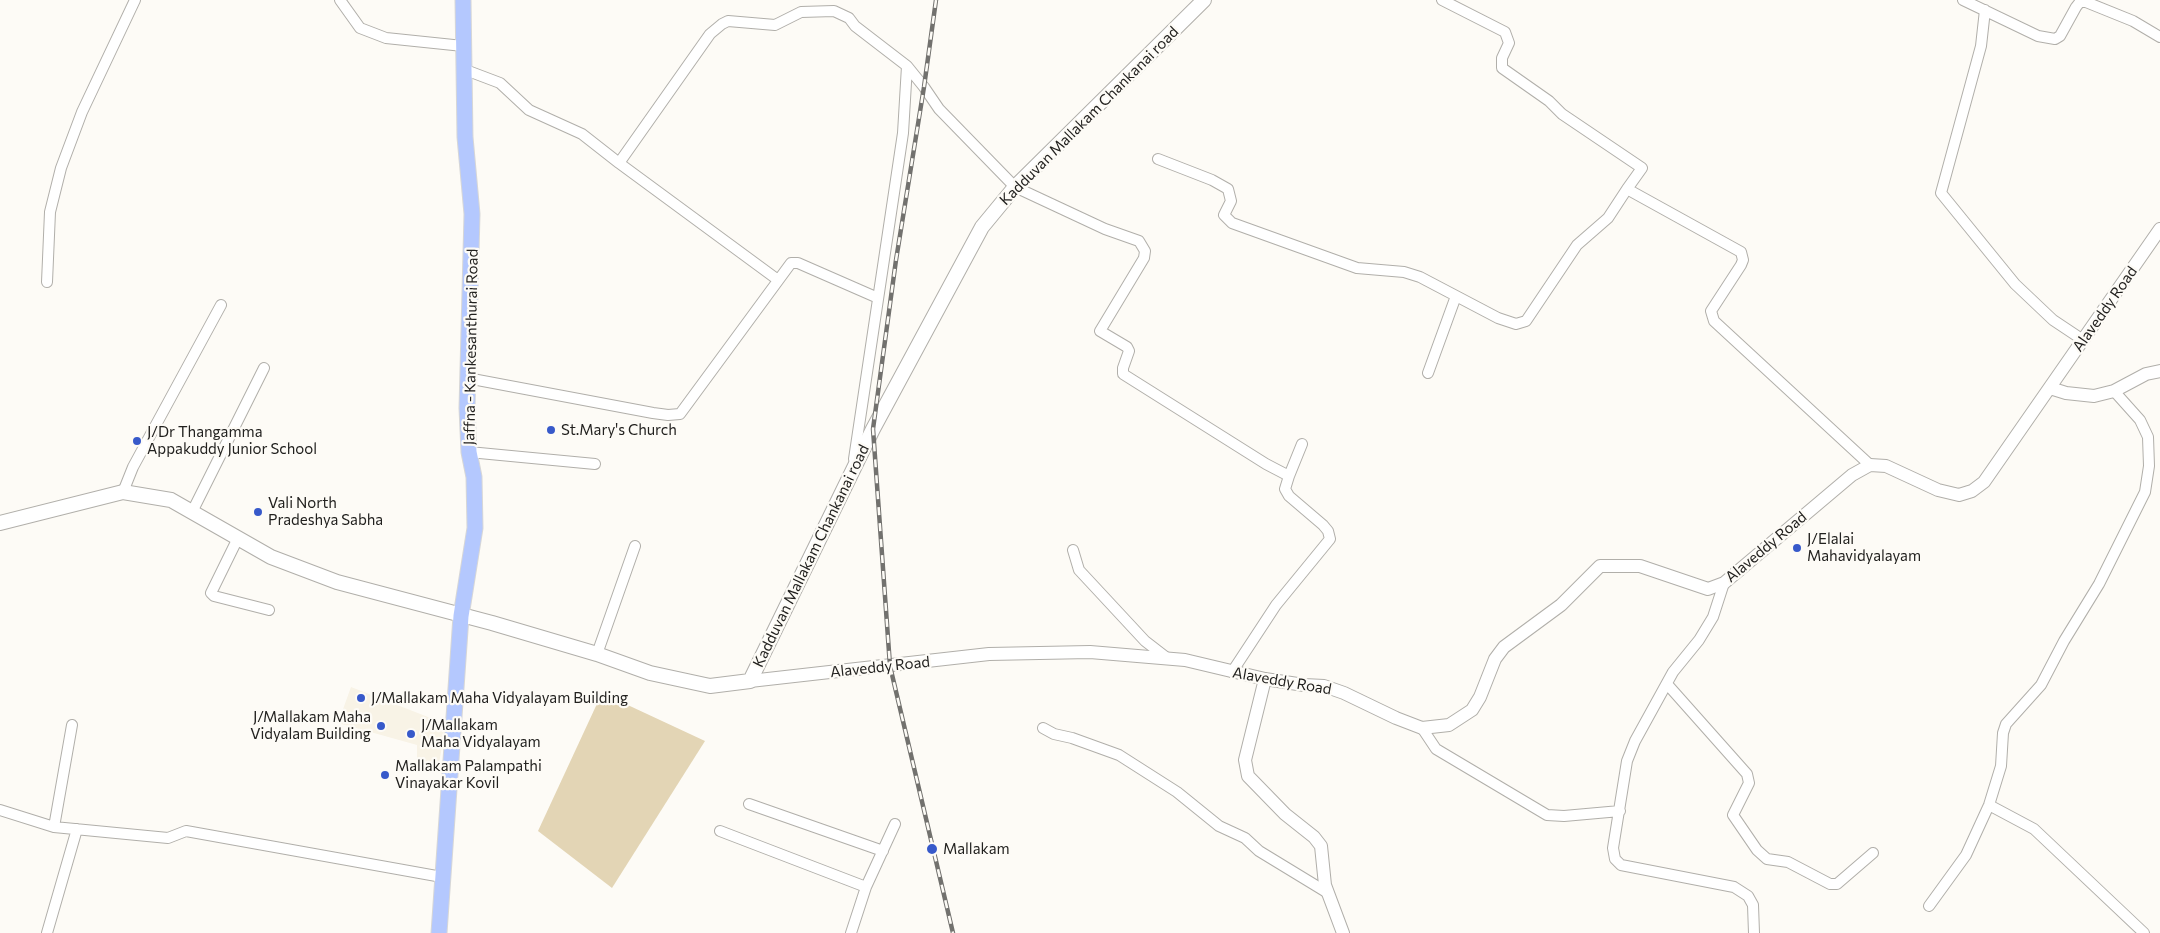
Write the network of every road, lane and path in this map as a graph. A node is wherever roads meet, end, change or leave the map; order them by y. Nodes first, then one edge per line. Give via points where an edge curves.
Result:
1 (135, 0) edge
2 (340, 0) edge
3 (463, 0) edge
4 (1204, 0) edge
5 (1442, 0) edge
6 (1963, 0) edge
7 (1979, 5) edge
8 (2160, 37) edge
9 (463, 46) junction
10 (906, 66) junction
11 (463, 70) junction
12 (1158, 159) dead end
13 (619, 162) junction
14 (1015, 187) junction
15 (1626, 189) junction
16 (2160, 229) edge
17 (778, 280) junction
18 (47, 282) dead end
19 (1456, 296) junction
20 (878, 298) junction
21 (221, 305) dead end
22 (2084, 340) junction
23 (264, 368) dead end
24 (2160, 371) edge
25 (1428, 373) dead end
26 (467, 378) junction
27 (2050, 388) junction
28 (2114, 391) junction
29 (1302, 444) dead end
30 (469, 452) junction
31 (595, 464) dead end
32 (1870, 466) junction
33 (852, 471) junction
34 (1288, 476) junction
35 (123, 492) junction
36 (192, 512) junction
37 (0, 522) edge
38 (238, 538) junction
39 (635, 546) dead end
40 (1073, 550) dead end
41 (1724, 583) junction
42 (269, 610) dead end
43 (461, 616) junction
44 (597, 654) junction
45 (1167, 658) junction
46 (1232, 672) junction
47 (1265, 679) junction
48 (750, 681) junction
49 (1667, 684) junction
50 (72, 725) dead end
51 (1043, 728) dead end
52 (1422, 728) junction
53 (749, 804) dead end
54 (1989, 805) junction
55 (0, 810) edge
56 (1620, 811) junction
57 (894, 824) dead end
58 (54, 827) junction
59 (77, 829) junction
60 (720, 831) dead end
61 (883, 850) junction
62 (1873, 853) dead end
63 (442, 877) junction
64 (866, 887) junction
65 (1328, 893) junction
66 (1929, 906) dead end
67 (47, 933) edge
68 (439, 933) edge
69 (851, 933) edge
70 (1343, 933) edge
71 (1754, 933) edge
72 (2144, 933) edge

1 - 18 street via 82,112 61,168 50,212
2 - 9 street via 360,28 369,32 386,38
3 - 9 main road, Jaffna - Kankesanthurai Road
4 - 14 main road, Kadduvan Mallakam Chankanai road
5 - 15 street via 1504,32 1509,43 1502,58 1502,68 1550,101 1562,114 1642,168
6 - 7 street
7 - 8 street via 2038,36 2055,39 2080,2 2086,2 2133,21
7 - 22 street via 1981,46 1941,193 2015,284 2053,320
9 - 11 main road, Jaffna - Kankesanthurai Road
10 - 13 street via 848,18 834,11 801,12 775,26 728,21 710,34
10 - 14 street via 939,109
10 - 20 street via 903,133
11 - 13 street via 500,83 529,110 582,134
11 - 26 main road, Jaffna - Kankesanthurai Road via 472,214
12 - 19 street via 1228,189 1231,201 1224,215 1232,223 1357,268 1404,272 1420,277
13 - 17 street
14 - 33 main road, Kadduvan Mallakam Chankanai road via 982,227
14 - 34 street via 1105,229 1139,241 1145,251 1144,258 1100,331 1127,347 1129,351 1123,374
15 - 19 street via 1608,218 1577,245 1526,322 1516,324 1498,318
15 - 32 street via 1741,252 1741,265 1711,312 1714,321
16 - 22 street, Alaveddy Road
17 - 20 street via 791,263 798,263
17 - 26 street via 680,414 652,413
19 - 25 street
20 - 33 street
21 - 35 street via 133,467
22 - 27 street, Alaveddy Road
23 - 36 street
24 - 28 street via 2146,374
26 - 30 main road, Jaffna - Kankesanthurai Road
27 - 28 street via 2066,394 2094,396
27 - 32 street, Alaveddy Road via 1984,482 1972,492 1959,495 1938,490 1886,466
28 - 54 street via 2140,420 2148,437 2149,466 2145,492 2099,584 2041,685 2006,724 2001,766
29 - 34 street
30 - 31 street
30 - 43 main road, Jaffna - Kankesanthurai Road via 474,477 475,528
32 - 41 street, Alaveddy Road via 1852,475
33 - 48 main road, Kadduvan Mallakam Chankanai road
34 - 46 street via 1285,489 1288,496 1323,525 1330,539 1276,605
35 - 36 main road, Kadduvan Mallakam Chankanai road via 171,500
35 - 37 main road, Kadduvan Mallakam Chankanai road
36 - 38 main road, Kadduvan Mallakam Chankanai road
38 - 42 street via 211,593
38 - 43 main road, Kadduvan Mallakam Chankanai road via 272,557 337,582
39 - 44 street
40 - 45 street via 1080,570 1145,641
41 - 49 street via 1713,617
41 - 52 street, Alaveddy Road via 1708,589 1640,566 1600,566 1561,605 1499,652 1472,710 1449,725
43 - 44 main road, Kadduvan Mallakam Chankanai road
43 - 63 main road, Jaffna - Kankesanthurai Road
44 - 48 main road, Kadduvan Mallakam Chankanai road via 650,673 710,686
45 - 46 street, Alaveddy Road
45 - 48 street, Alaveddy Road via 1090,652 989,654
46 - 47 street, Alaveddy Road
47 - 52 street, Alaveddy Road via 1324,686
47 - 65 street via 1246,760 1248,776 1321,846
49 - 56 street via 1627,761
49 - 62 street via 1747,774 1749,783 1733,815 1767,859 1788,862 1830,884 1837,884
50 - 58 street
51 - 65 street via 1119,755 1177,792 1219,826 1245,838 1259,851
52 - 56 street via 1436,749 1547,815
53 - 61 street
54 - 66 street via 1966,855
54 - 72 street via 2034,829
55 - 58 street
56 - 71 street via 1613,848 1615,859 1621,865 1734,887 1748,896 1753,905
57 - 61 street
58 - 59 street
59 - 63 street via 168,838 186,831
59 - 67 street
60 - 64 street
61 - 64 street
63 - 68 main road, Jaffna - Kankesanthurai Road
64 - 69 street
65 - 70 street

